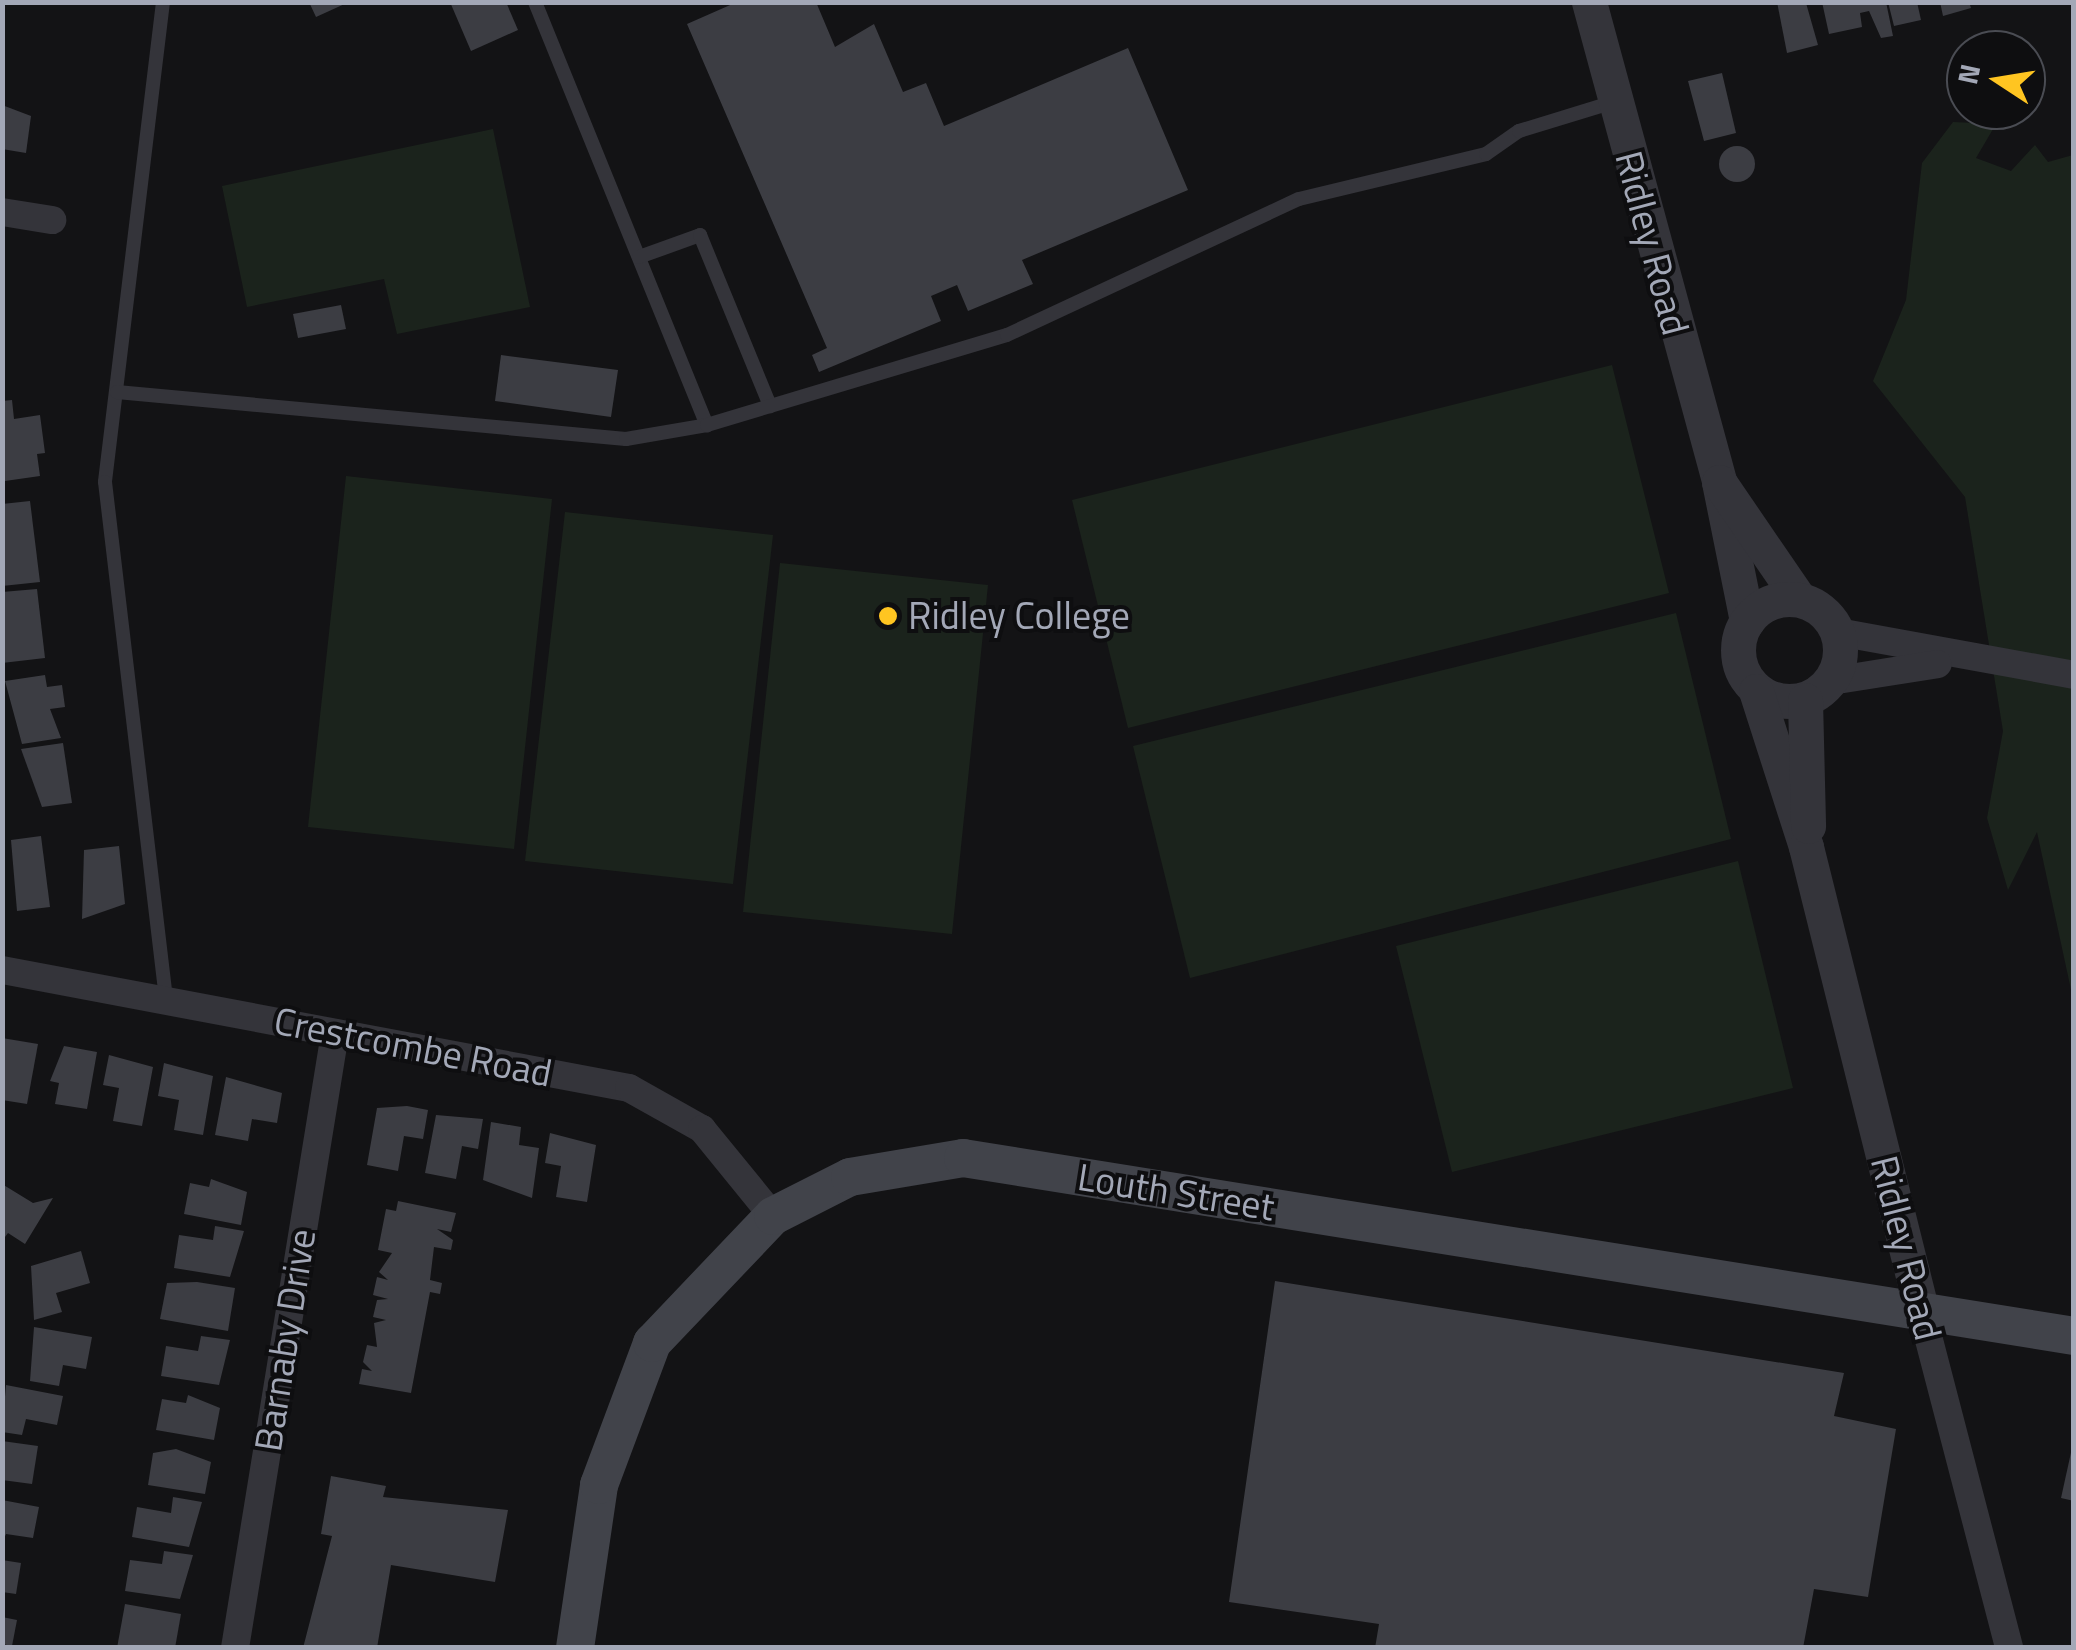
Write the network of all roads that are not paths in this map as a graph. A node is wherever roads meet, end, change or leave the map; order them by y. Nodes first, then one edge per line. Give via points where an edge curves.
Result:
1 (163, 2) edge
2 (535, 2) edge
3 (1589, 2) edge
4 (1614, 102) junction
5 (2, 212) edge
6 (52, 220) dead end
7 (639, 258) junction
8 (117, 392) junction
9 (770, 406) junction
10 (708, 425) junction
11 (1719, 482) junction
12 (1798, 599) junction
13 (1747, 621) junction
14 (1838, 632) junction
15 (1960, 661) junction
16 (2074, 675) edge
17 (1818, 690) junction
18 (1756, 692) junction
19 (1806, 847) junction
20 (2, 970) edge
21 (166, 998) junction
22 (336, 1033) junction
23 (773, 1216) junction
24 (1922, 1313) junction
25 (2074, 1336) edge
26 (234, 1648) edge
27 (575, 1648) edge
28 (2009, 1648) edge

1 - 8 lane
2 - 7 lane
3 - 4 street, Ridley Road
4 - 9 lane via 1519,131 1486,154 1299,199 1008,335
4 - 11 street, Ridley Road
5 - 6 street
7 - 9 lane via 700,234
7 - 10 lane
8 - 10 lane via 626,439
8 - 21 lane via 106,512
9 - 10 lane
11 - 12 street, Ridley Road
11 - 13 street, Ridley Road
12 - 13 street via 1764,605
12 - 14 street
13 - 18 street via 1738,649
14 - 15 street
14 - 17 street
15 - 16 street
15 - 17 street
17 - 18 street
17 - 19 street, Ridley Road
18 - 19 street, Ridley Road
19 - 24 street, Ridley Road
20 - 21 street, Crestcombe Road
21 - 22 street, Crestcombe Road
22 - 23 street, Crestcombe Road via 669,1103 729,1154
22 - 26 street, Barnaby Drive
23 - 24 main road, Louth Street via 850,1177 963,1158
23 - 27 main road, Louth Street via 652,1344 599,1486
24 - 25 main road, Louth Street
24 - 28 street, Ridley Road

